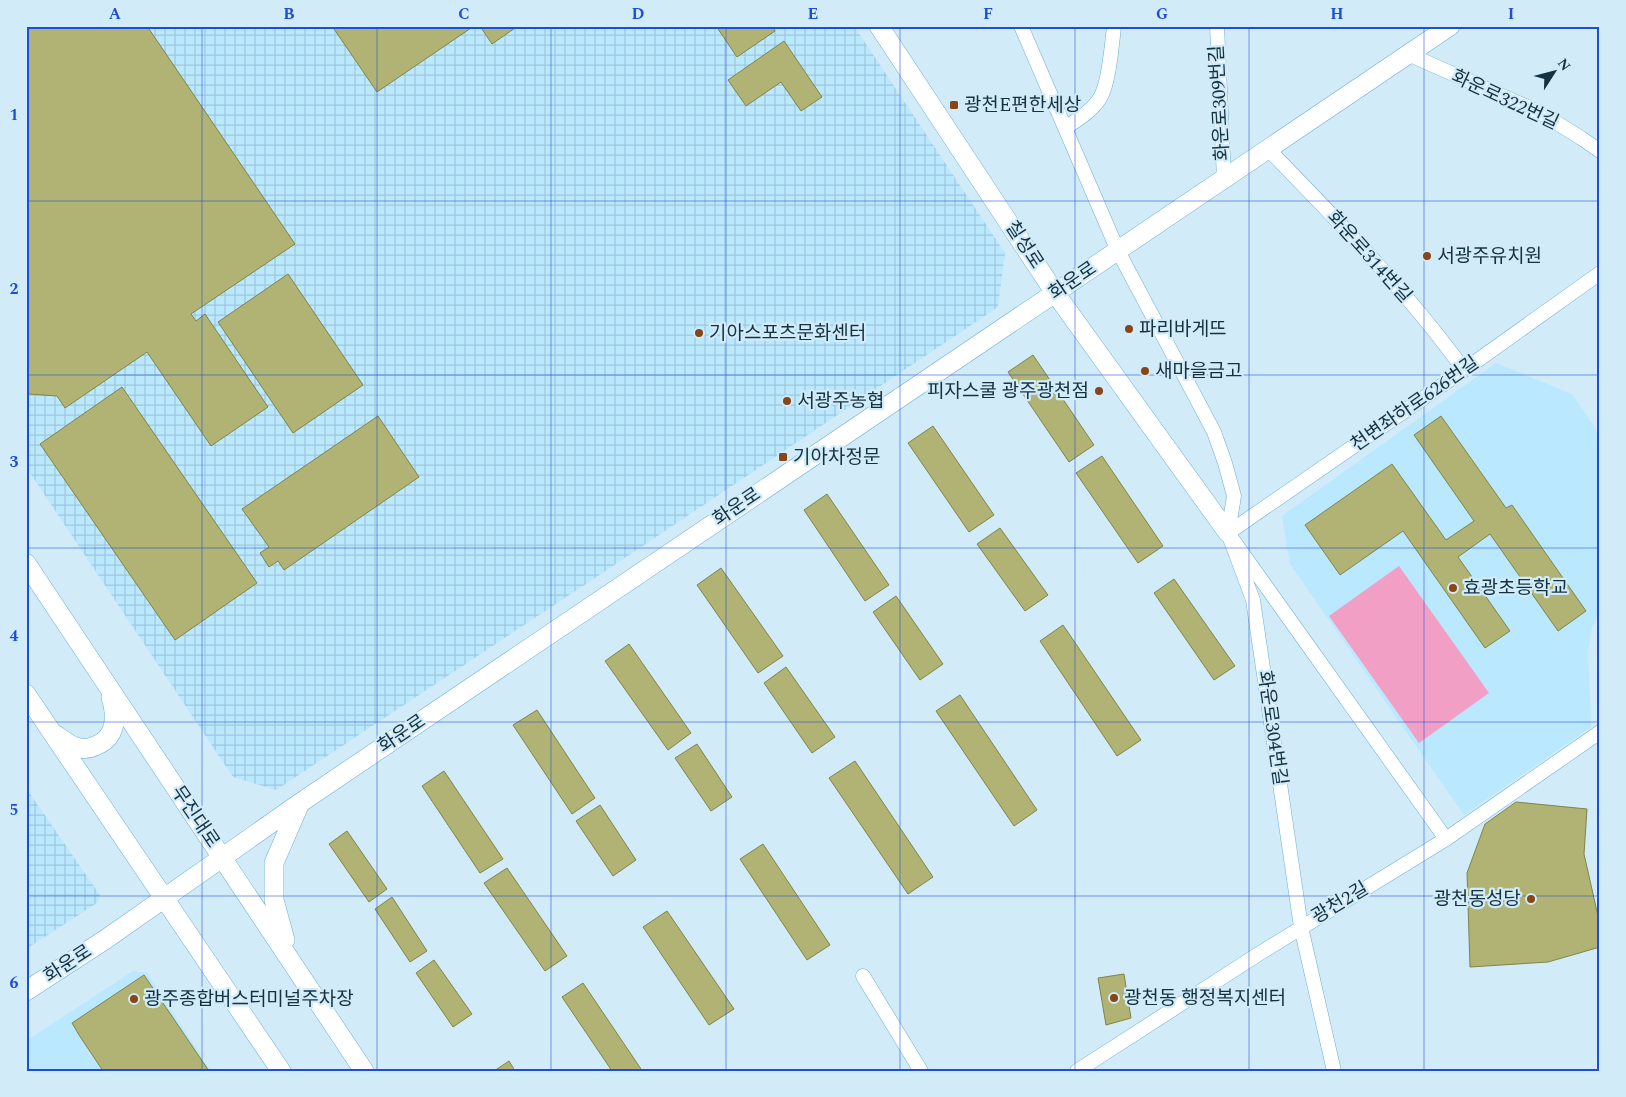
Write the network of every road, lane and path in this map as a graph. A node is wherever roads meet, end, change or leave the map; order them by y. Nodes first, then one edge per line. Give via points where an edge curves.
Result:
1 (879, 26) edge
2 (1021, 26) edge
3 (1114, 26) edge
4 (1217, 26) edge
5 (1450, 26) edge
6 (1408, 54) junction
7 (1065, 128) junction
8 (1268, 149) junction
9 (1600, 151) edge
10 (1224, 179) junction
11 (1118, 251) junction
12 (1600, 273) edge
13 (1055, 293) junction
14 (1464, 370) junction
15 (1228, 533) junction
16 (26, 563) edge
17 (108, 686) junction
18 (26, 694) edge
19 (51, 731) junction
20 (1600, 732) edge
21 (300, 803) junction
22 (1446, 839) junction
23 (222, 858) junction
24 (164, 899) junction
25 (1301, 927) junction
26 (291, 960) junction
27 (863, 976) dead end
28 (26, 991) edge
29 (257, 1036) junction
30 (270, 1071) edge
31 (281, 1071) edge
32 (364, 1071) edge
33 (921, 1071) edge
34 (1078, 1071) edge
35 (1334, 1071) edge

1 - 13 street, 칠성로
2 - 7 street, 화운로304번길
3 - 7 street via 1101,98
4 - 10 street, 화운로309번길
5 - 6 street, 화운로
6 - 8 street, 화운로
6 - 9 street, 화운로322번길 via 1541,114
7 - 11 street, 화운로304번길
8 - 10 street, 화운로
8 - 14 street, 화운로314번길 via 1372,257
10 - 11 street, 화운로
11 - 13 street, 화운로
11 - 15 street, 화운로304번길 via 1214,432 1234,496
12 - 14 street, 천변좌하로626번길
13 - 15 street, 칠성로
13 - 21 street, 화운로
14 - 15 street, 천변좌하로626번길
15 - 22 street
15 - 25 street, 화운로304번길 via 1253,600
16 - 17 street, 무진대로
17 - 19 street via 115,725 111,736 102,744 79,748
17 - 23 street, 무진대로
18 - 19 street
19 - 24 street
20 - 22 street, 광천2길
21 - 23 street, 화운로
21 - 26 street via 274,862 274,900
22 - 25 street, 광천2길
23 - 24 street, 화운로
23 - 26 street, 무진대로
24 - 28 street, 화운로
24 - 29 street
25 - 34 street, 광천2길
25 - 35 street, 화운로304번길
26 - 32 street, 무진대로
27 - 33 street
29 - 30 street
29 - 31 street

